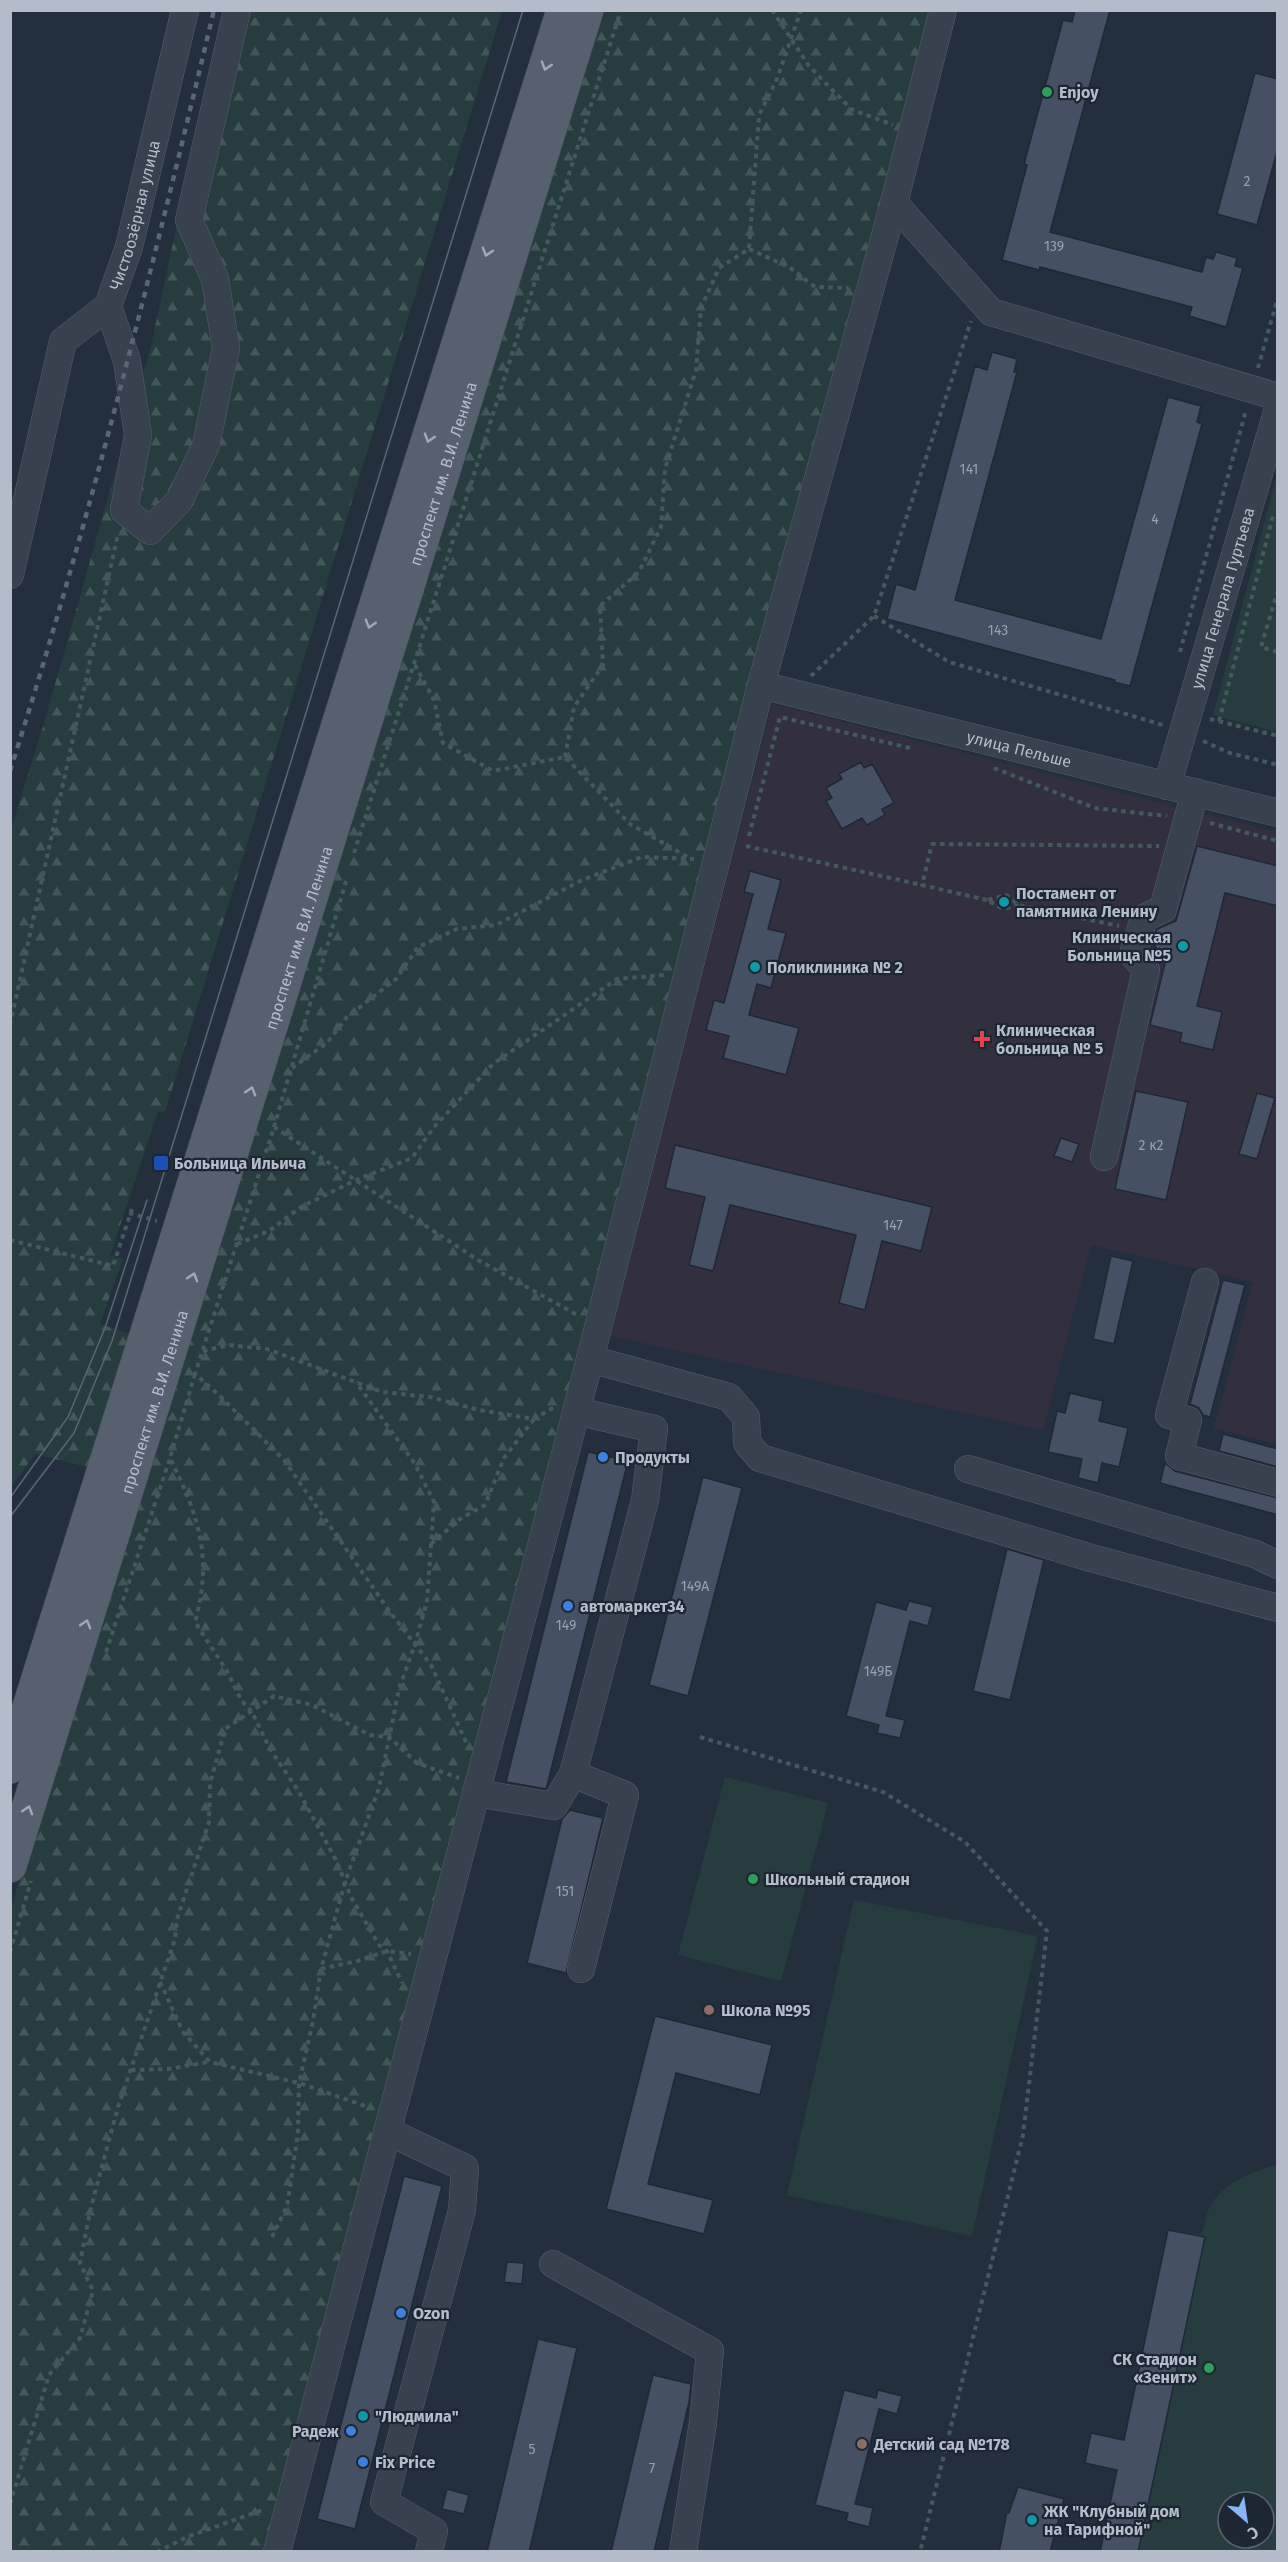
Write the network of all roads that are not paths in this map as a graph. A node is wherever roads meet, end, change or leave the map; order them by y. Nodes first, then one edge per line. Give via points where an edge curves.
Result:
1 (185, 10) edge
2 (237, 10) edge
3 (563, 10) edge
4 (587, 10) edge
5 (943, 10) edge
6 (894, 203) junction
7 (108, 306) junction
8 (1278, 397) edge
9 (1278, 409) edge
10 (1269, 494) edge
11 (10, 575) edge
12 (761, 685) junction
13 (1167, 786) junction
14 (1191, 805) junction
15 (1278, 813) edge
16 (1104, 1157) dead end
17 (1206, 1282) dead end
18 (590, 1359) junction
19 (576, 1411) junction
20 (968, 1469) dead end
21 (1278, 1483) edge
22 (1278, 1565) edge
23 (1278, 1608) edge
24 (10, 1767) edge
25 (573, 1774) junction
26 (478, 1785) junction
27 (10, 1866) edge
28 (581, 1969) dead end
29 (389, 2123) junction
30 (553, 2264) dead end
31 (277, 2552) edge
32 (429, 2552) edge
33 (683, 2552) edge

1 - 7 street, Чистоозёрная улица via 129,247
2 - 7 street via 189,220 215,279 226,348 206,446 179,501 150,531 124,510 138,435 127,361
3 -> 24 main road, проспект им. В.И. Ленина
27 -> 4 main road, проспект им. В.И. Ленина
5 - 6 street
6 - 8 street via 991,312
6 - 12 street
7 - 11 street, Чистоозёрная улица via 63,341
9 - 10 street, улица Генерала Гуртьева
10 - 13 street, улица Генерала Гуртьева via 1174,720
12 - 13 street, улица Пельше
12 - 18 street
13 - 14 street, улица Пельше
14 - 15 street, улица Пельше
14 - 16 street via 1164,909 1143,918 1133,954 1146,970
17 - 21 street via 1169,1415 1188,1420 1179,1456
18 - 19 street
18 - 23 street via 729,1397 746,1417 747,1443 760,1458 1080,1555
19 - 25 street via 654,1429 645,1500
19 - 26 street
20 - 22 street via 1255,1554
25 - 26 street via 554,1806
25 - 28 street via 625,1796
26 - 29 street
29 - 31 street
29 - 32 street via 465,2168 462,2210 384,2502 434,2531
30 - 33 street via 710,2351 704,2422

